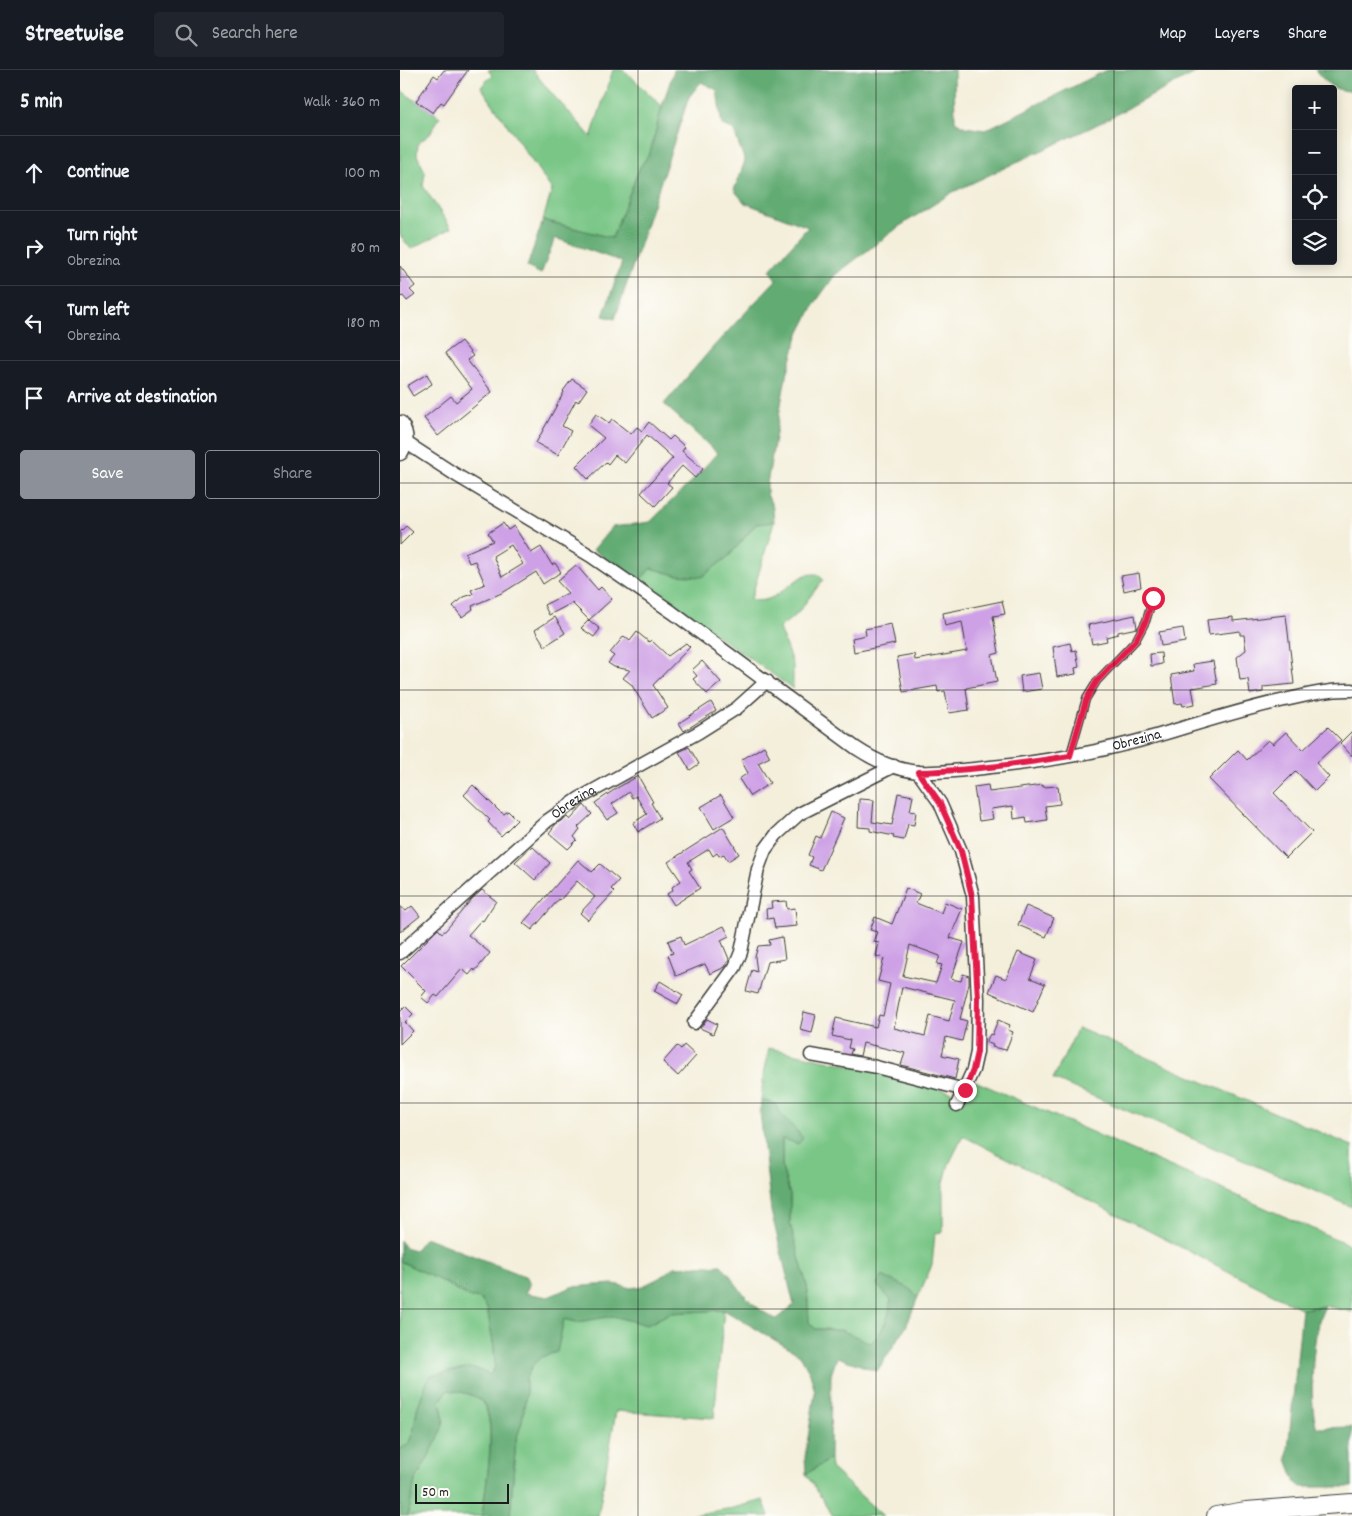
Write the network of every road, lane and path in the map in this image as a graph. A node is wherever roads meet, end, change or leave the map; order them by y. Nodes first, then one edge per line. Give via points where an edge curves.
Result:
1 (400, 424) edge
2 (403, 447) edge
3 (1153, 598) dead end
4 (767, 681) junction
5 (1352, 690) edge
6 (1070, 756) junction
7 (894, 766) junction
8 (918, 772) junction
9 (400, 953) edge
10 (694, 1023) dead end
11 (811, 1055) dead end
12 (965, 1090) junction
13 (957, 1105) dead end
14 (1352, 1503) edge
15 (1216, 1516) edge

1 - 2 street, Obrezina via 404,433
2 - 4 street, Obrezina via 591,556
3 - 6 lane via 1136,640 1097,681 1086,700
4 - 7 street, Obrezina via 856,748
4 - 9 street, Obrezina via 737,708 714,723 580,798 547,821
5 - 6 street, Obrezina via 1334,690 1234,712
6 - 8 street, Obrezina via 952,772
7 - 8 street, Obrezina
7 - 10 street via 799,814 776,835 765,850 758,869 736,967
8 - 12 street via 940,803 958,843 972,896 978,999 977,1052
11 - 12 street via 872,1066
12 - 13 street
14 - 15 main road

